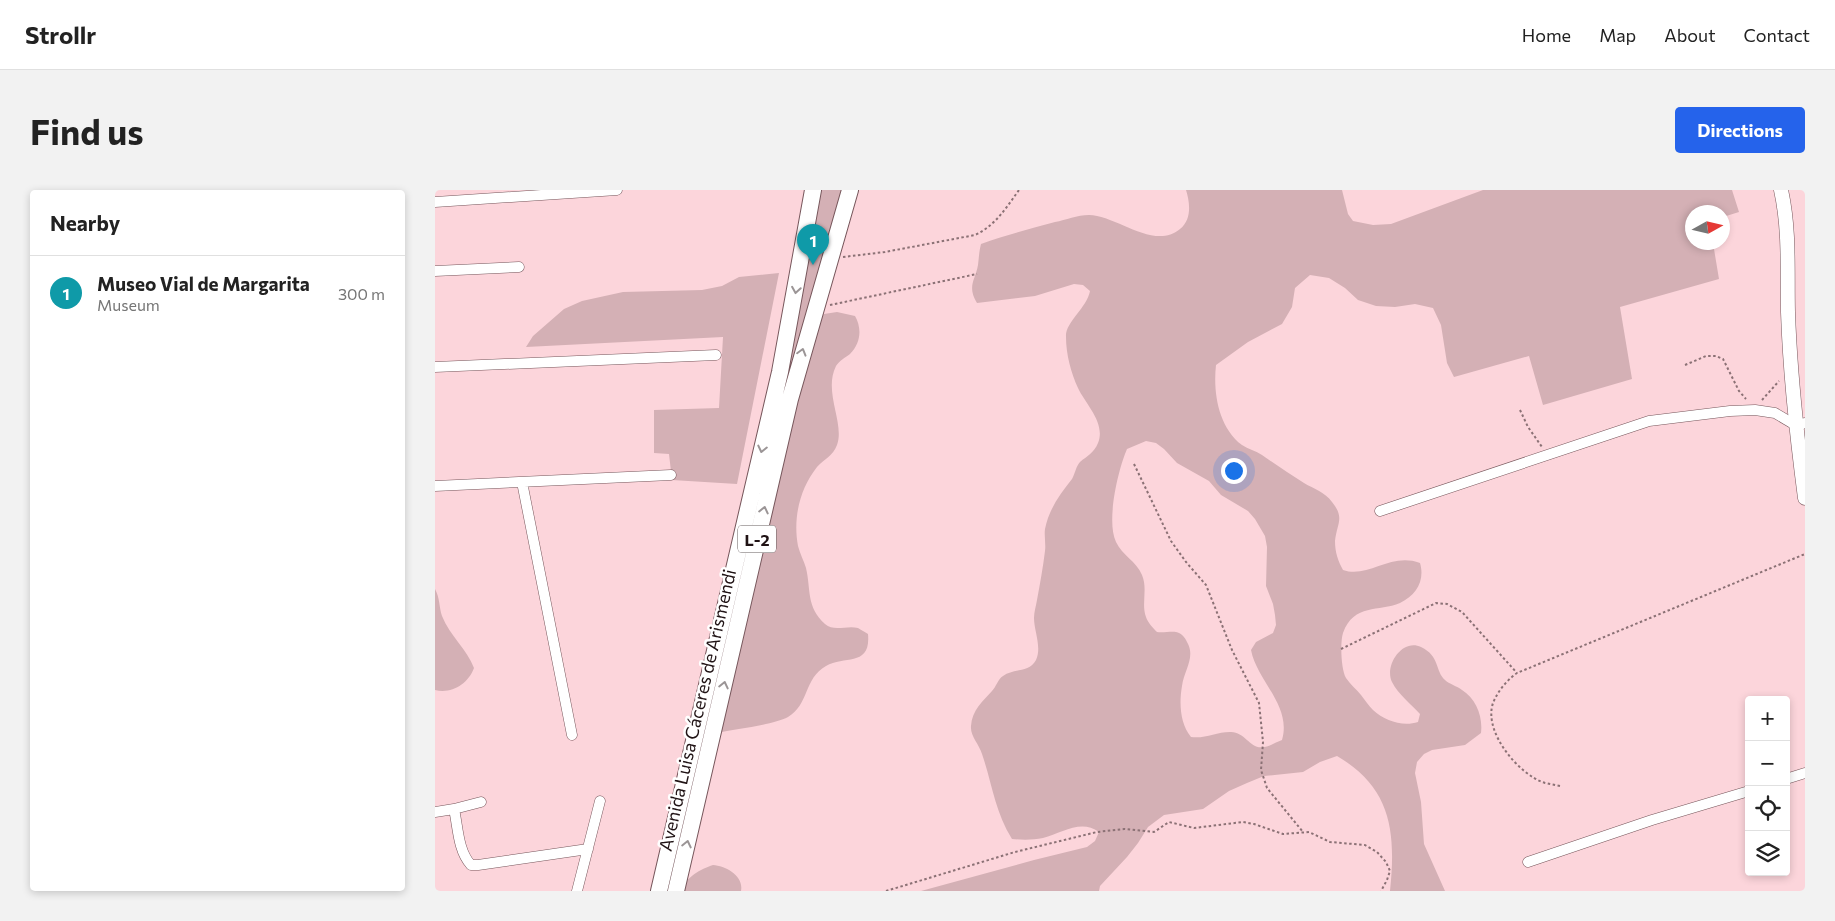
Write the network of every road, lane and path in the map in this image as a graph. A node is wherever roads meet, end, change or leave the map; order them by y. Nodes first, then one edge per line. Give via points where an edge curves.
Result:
1 (617, 190) edge
2 (813, 190) edge
3 (850, 190) edge
4 (1019, 190) edge
5 (1781, 190) edge
6 (435, 202) edge
7 (830, 258) junction
8 (519, 267) dead end
9 (435, 271) edge
10 (977, 274) dead end
11 (815, 308) junction
12 (717, 355) dead end
13 (1685, 365) dead end
14 (435, 368) edge
15 (1792, 374) junction
16 (1520, 410) dead end
17 (1755, 410) junction
18 (1801, 425) edge
19 (1548, 455) junction
20 (1134, 464) dead end
21 (671, 475) dead end
22 (522, 482) junction
23 (435, 486) edge
24 (1805, 498) edge
25 (1380, 511) dead end
26 (1805, 554) edge
27 (1341, 649) dead end
28 (1517, 673) junction
29 (572, 735) dead end
30 (1805, 773) edge
31 (1790, 778) edge
32 (1560, 786) dead end
33 (1745, 791) edge
34 (600, 801) dead end
35 (481, 802) dead end
36 (454, 809) junction
37 (435, 812) edge
38 (1303, 832) junction
39 (588, 849) junction
40 (1528, 862) dead end
41 (577, 891) edge
42 (659, 891) edge
43 (676, 891) edge
44 (886, 891) edge
45 (1381, 891) edge

1 - 6 street
2 -> 42 main road, Avenida Luisa Cáceres de Arismendi / L-2 via 780,372
3 - 7 main road, Avenida Luisa Cáceres de Arismendi / L-2
4 - 7 path via 994,223 975,235 885,252
5 - 15 street via 1789,251
7 - 11 main road, Avenida Luisa Cáceres de Arismendi / L-2
8 - 9 street
10 - 11 path
43 -> 11 main road, Avenida Luisa Cáceres de Arismendi / L-2 via 790,399
12 - 14 street
13 - 17 path via 1706,356 1723,359 1739,391
15 - 17 path via 1776,383
15 - 18 street
16 - 19 path
17 - 18 street via 1775,413
17 - 19 street via 1649,421
18 - 24 street
19 - 25 street
20 - 38 path via 1171,541 1206,585 1232,650 1259,703 1263,742 1261,770 1267,788
21 - 22 street
22 - 23 street
22 - 29 street
26 - 28 path
27 - 28 path via 1436,604 1447,604 1462,612
28 - 32 path via 1505,682 1493,705 1497,738 1513,762 1528,774 1544,783
30 - 31 street
33 - 40 street
34 - 39 street
35 - 36 street
36 - 37 street
36 - 39 street via 462,850 471,865
38 - 44 path via 1283,834 1243,822 1194,828 1169,822 1153,832 1123,829 1097,832 1015,852
38 - 45 path via 1330,842 1365,844 1377,852 1390,871
39 - 41 street

